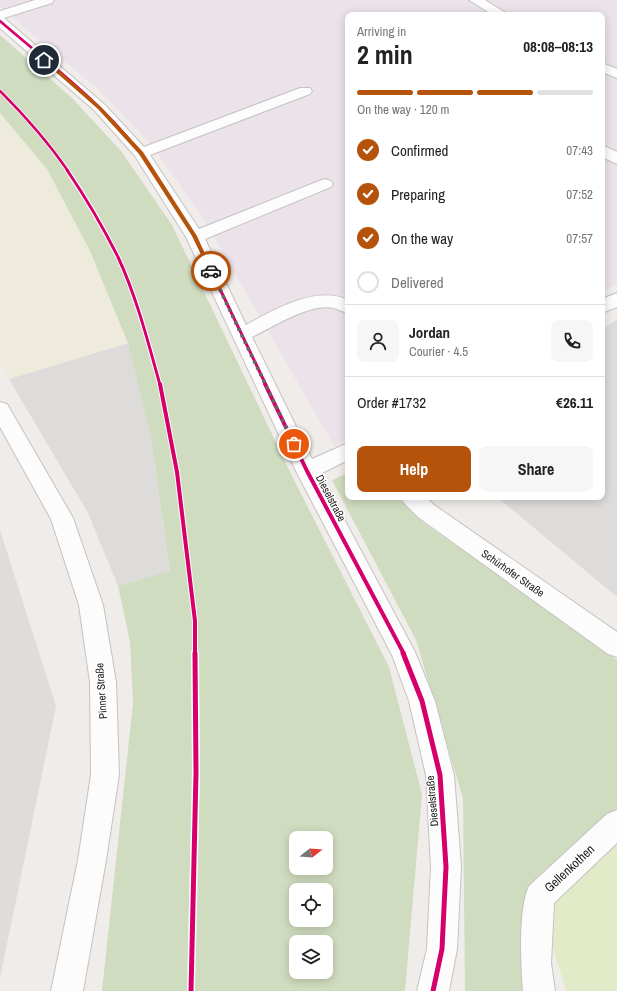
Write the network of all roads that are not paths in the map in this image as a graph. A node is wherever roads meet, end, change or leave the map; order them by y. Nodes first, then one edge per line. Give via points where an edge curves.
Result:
1 (48, 0) edge
2 (475, 0) edge
3 (497, 12) edge
4 (0, 15) edge
5 (0, 21) edge
6 (605, 68) edge
7 (617, 74) edge
8 (305, 91) dead end
9 (605, 152) edge
10 (141, 153) junction
11 (617, 159) edge
12 (325, 184) dead end
13 (195, 236) junction
14 (617, 299) edge
15 (605, 305) edge
16 (345, 306) edge
17 (241, 335) junction
18 (0, 409) edge
19 (345, 452) edge
20 (307, 471) junction
21 (415, 500) edge
22 (617, 646) edge
23 (617, 824) edge
24 (66, 991) edge
25 (433, 991) edge
26 (539, 991) edge

1 - 4 street
2 - 3 street
5 - 10 street, Dieselstraße via 100,108
6 - 7 street
8 - 10 street
9 - 11 street
10 - 13 street, Dieselstraße
12 - 13 street
13 - 17 street, Dieselstraße
14 - 15 street
16 - 17 street via 334,301 312,302
17 - 20 street, Dieselstraße
18 - 24 street, Pinner Straße via 62,518 91,605 103,682 105,775 92,860
19 - 20 street
20 - 25 street, Dieselstraße via 403,652 424,708 440,775 446,867 442,949
21 - 22 street, Schürhofer Straße via 426,511
23 - 26 street, Gellenkothen via 539,896 536,963

